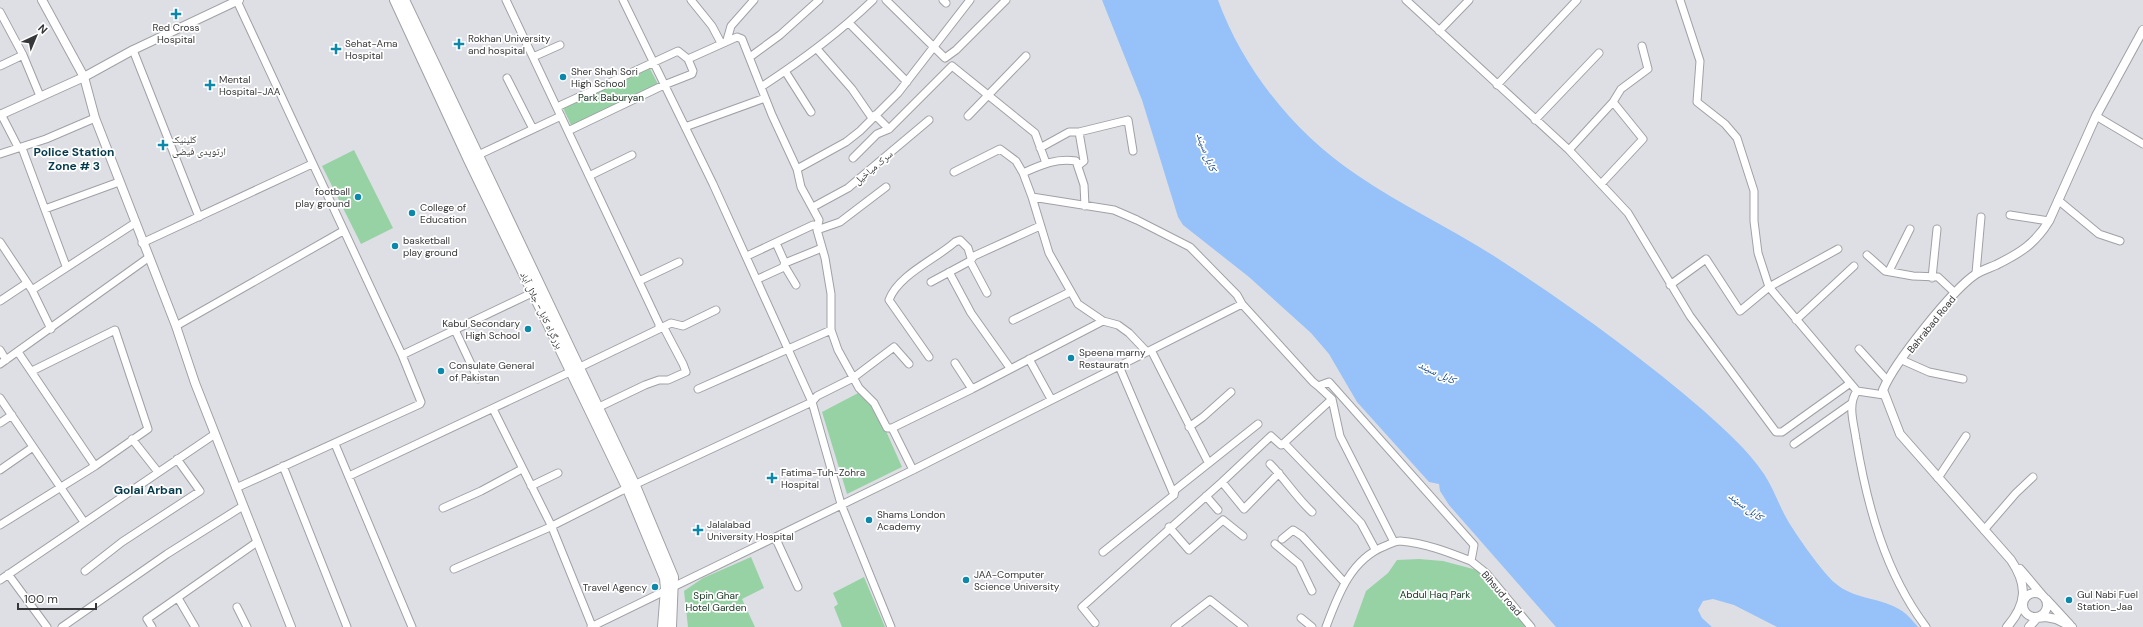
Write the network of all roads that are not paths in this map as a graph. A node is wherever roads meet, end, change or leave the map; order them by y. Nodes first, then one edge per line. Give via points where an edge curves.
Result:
1 (42, 0) edge
2 (395, 0) edge
3 (404, 0) edge
4 (506, 0) edge
5 (623, 0) edge
6 (754, 0) edge
7 (819, 0) edge
8 (873, 0) edge
9 (886, 0) edge
10 (970, 0) edge
11 (1006, 0) edge
12 (1406, 0) edge
13 (1469, 0) edge
14 (1577, 0) edge
15 (1680, 0) edge
16 (238, 1) edge
17 (694, 1) edge
18 (0, 12) edge
19 (849, 23) junction
20 (2143, 30) edge
21 (1439, 31) junction
22 (724, 42) junction
23 (560, 45) dead end
24 (1642, 46) dead end
25 (933, 47) junction
26 (817, 49) junction
27 (133, 50) junction
28 (1599, 53) dead end
29 (23, 55) junction
30 (1026, 56) dead end
31 (533, 57) junction
32 (750, 57) junction
33 (688, 59) junction
34 (653, 62) junction
35 (0, 66) edge
36 (785, 71) junction
37 (84, 77) junction
38 (507, 78) dead end
39 (906, 82) junction
40 (664, 85) junction
41 (1497, 85) junction
42 (761, 87) junction
43 (40, 96) junction
44 (989, 96) junction
45 (765, 98) junction
46 (1613, 102) junction
47 (557, 107) junction
48 (811, 112) dead end
49 (1, 115) edge
50 (561, 116) junction
51 (874, 116) junction
52 (968, 116) dead end
53 (2096, 116) junction
54 (95, 118) junction
55 (929, 120) dead end
56 (1535, 120) junction
57 (685, 127) junction
58 (533, 129) junction
59 (889, 129) junction
60 (568, 131) junction
61 (1079, 132) junction
62 (2143, 144) edge
63 (22, 148) junction
64 (1040, 148) junction
65 (705, 149) dead end
66 (1569, 150) junction
67 (1133, 152) dead end
68 (0, 154) edge
69 (698, 154) junction
70 (632, 155) dead end
71 (473, 158) junction
72 (853, 158) dead end
73 (1046, 163) junction
74 (312, 164) junction
75 (1079, 165) junction
76 (797, 169) junction
77 (954, 172) dead end
78 (1023, 173) junction
79 (589, 176) junction
80 (119, 182) junction
81 (1601, 184) junction
82 (886, 187) dead end
83 (1032, 196) junction
84 (2058, 200) junction
85 (1085, 206) junction
86 (814, 207) junction
87 (45, 209) junction
88 (2010, 215) dead end
89 (199, 216) junction
90 (1981, 217) dead end
91 (2049, 221) junction
92 (135, 223) junction
93 (1040, 226) junction
94 (817, 228) junction
95 (1910, 229) dead end
96 (1937, 229) dead end
97 (343, 231) junction
98 (2120, 241) dead end
99 (142, 243) junction
100 (776, 243) junction
101 (1, 247) edge
102 (822, 248) junction
103 (1838, 249) dead end
104 (1867, 255) dead end
105 (747, 256) junction
106 (148, 258) junction
107 (970, 260) junction
108 (679, 262) dead end
109 (785, 264) junction
110 (66, 266) junction
111 (1854, 266) dead end
112 (1889, 271) junction
113 (949, 272) junction
114 (1976, 274) junction
115 (1932, 278) junction
116 (758, 279) junction
117 (639, 281) junction
118 (931, 282) dead end
119 (27, 283) junction
120 (796, 285) dead end
121 (1670, 286) junction
122 (1769, 287) junction
123 (32, 290) junction
124 (534, 292) junction
125 (1070, 292) junction
126 (1956, 292) junction
127 (987, 293) dead end
128 (0, 301) edge
129 (1242, 304) junction
130 (716, 310) dead end
131 (1013, 320) dead end
132 (1796, 320) junction
133 (1103, 321) junction
134 (176, 326) junction
135 (50, 329) junction
136 (661, 329) junction
137 (455, 330) junction
138 (832, 330) junction
139 (788, 349) junction
140 (1859, 349) dead end
141 (0, 350) edge
142 (1149, 351) junction
143 (18, 352) junction
144 (402, 355) junction
145 (929, 357) dead end
146 (1030, 359) junction
147 (1902, 360) junction
148 (3, 362) edge
149 (955, 363) dead end
150 (909, 364) dead end
151 (1119, 366) junction
152 (1010, 368) junction
153 (575, 370) junction
154 (32, 371) junction
155 (853, 378) junction
156 (478, 379) dead end
157 (1963, 379) dead end
158 (1887, 380) junction
159 (1849, 384) junction
160 (1318, 386) junction
161 (698, 389) dead end
162 (972, 389) junction
163 (1857, 391) junction
164 (1231, 392) dead end
165 (1884, 395) junction
166 (0, 398) edge
167 (1051, 399) junction
168 (1332, 399) junction
169 (812, 402) junction
170 (1852, 403) junction
171 (597, 408) junction
172 (493, 409) junction
173 (12, 415) junction
174 (0, 423) edge
175 (1258, 424) dead end
176 (1189, 427) junction
177 (892, 428) junction
178 (215, 434) junction
179 (1966, 436) dead end
180 (132, 439) junction
181 (1284, 443) junction
182 (335, 444) junction
183 (1794, 444) dead end
184 (33, 447) junction
185 (177, 459) junction
186 (1208, 462) junction
187 (1270, 464) dead end
188 (94, 466) junction
189 (283, 466) junction
190 (522, 469) junction
191 (0, 470) edge
192 (913, 470) junction
193 (158, 472) junction
194 (558, 473) dead end
195 (1279, 473) junction
196 (349, 476) junction
197 (2033, 477) dead end
198 (1938, 478) junction
199 (1222, 482) junction
200 (61, 486) junction
201 (531, 486) junction
202 (631, 487) junction
203 (236, 488) junction
204 (1174, 495) junction
205 (1206, 496) junction
206 (841, 504) junction
207 (243, 506) junction
208 (443, 508) dead end
209 (1218, 510) dead end
210 (1312, 512) dead end
211 (84, 522) junction
212 (0, 525) edge
213 (551, 525) junction
214 (1170, 527) junction
215 (1984, 530) junction
216 (1243, 536) dead end
217 (775, 537) junction
218 (1282, 539) dead end
219 (257, 542) junction
220 (1394, 542) junction
221 (1275, 544) dead end
222 (1375, 549) junction
223 (1103, 552) dead end
224 (1471, 560) junction
225 (2011, 560) junction
226 (454, 569) dead end
227 (85, 571) dead end
228 (8, 574) junction
229 (0, 580) edge
230 (1345, 583) junction
231 (670, 587) junction
232 (798, 587) dead end
233 (1312, 591) dead end
234 (2044, 597) junction
235 (178, 598) junction
236 (2023, 601) junction
237 (237, 607) dead end
238 (1301, 618) dead end
239 (2037, 618) junction
240 (1095, 623) dead end
241 (47, 627) edge
242 (62, 627) edge
243 (152, 627) edge
244 (195, 627) edge
245 (247, 627) edge
246 (291, 627) edge
247 (347, 627) edge
248 (412, 627) edge
249 (592, 627) edge
250 (663, 627) edge
251 (671, 627) edge
252 (891, 627) edge
253 (1175, 627) edge
254 (1244, 627) edge
255 (1312, 627) edge
256 (1326, 627) edge
257 (1531, 627) edge
258 (1926, 627) edge
259 (2007, 627) edge
260 (2029, 627) edge
261 (2072, 627) edge

1 - 37 main road
2 - 71 highway, بزرگراه کابل- جلال آباد
3 - 71 highway, بزرگراه کابل- جلال آباد
4 - 31 street
5 - 34 street
6 - 22 street via 733,22
7 - 32 street via 780,35
8 - 19 street
9 - 25 street
10 - 25 street
11 - 25 street via 947,58
12 - 21 street
13 - 21 street
14 - 41 street
15 - 122 street via 1700,61 1697,102 1725,124 1736,138 1754,191 1758,253
16 - 27 main road
16 - 74 street
17 - 22 street
18 - 29 street
19 - 26 street
19 - 39 street
20 - 53 main road, Bahrabad Road
21 - 41 street
22 - 32 street via 737,37 742,39
22 - 33 street
23 - 31 street
24 - 46 street via 1648,69 1621,89
25 - 39 street
26 - 36 street
26 - 51 street
27 - 37 main road
27 - 89 street
28 - 56 street
29 - 35 street
29 - 43 street
30 - 44 street
31 - 47 street
32 - 42 street
33 - 34 street via 678,51
33 - 40 street via 692,74
34 - 40 street
34 - 47 street
36 - 42 street
36 - 48 street
37 - 43 main road
37 - 54 main road
38 - 58 street
39 - 51 street
40 - 57 street
40 - 60 street
41 - 56 street
42 - 45 street
43 - 49 main road
44 - 52 street
44 - 59 street via 952,66
44 - 64 street via 1035,133
45 - 57 street
45 - 76 street
46 - 66 street
46 - 81 street via 1643,139
47 - 50 street
49 - 63 street via 18,147
50 - 58 street
50 - 60 street
51 - 59 street
51 - 76 street via 846,142
53 - 62 street
53 - 84 main road, Bahrabad Road
54 - 63 street
54 - 80 main road
55 - 86 street, سرک میاخیل via 848,188
56 - 66 street
57 - 69 street
58 - 71 street
59 - 72 street via 877,134
60 - 79 street
61 - 64 street via 1070,132
61 - 67 street via 1128,120
61 - 75 street via 1084,161
63 - 68 street
63 - 87 street
64 - 73 street
65 - 69 street
66 - 81 street
69 - 105 street
70 - 79 street
71 - 124 highway, بزرگراه کابل- جلال آباد
71 - 153 highway, بزرگراه کابل- جلال آباد
73 - 75 street via 1067,160 1076,161
73 - 78 street
74 - 89 street
74 - 97 street
75 - 85 street via 1084,185
76 - 86 street via 801,187 807,200
77 - 78 street via 1000,149 1016,162
78 - 83 street
79 - 117 street
80 - 87 street
80 - 92 main road
81 - 121 street via 1628,213
82 - 94 street via 840,222
83 - 85 street
83 - 93 street
84 - 91 main road, Bahrabad Road
84 - 98 street via 2099,234
85 - 129 street via 1114,210 1190,247
86 - 94 street via 819,220
87 - 110 street
88 - 91 street
89 - 99 street
90 - 114 street
91 - 114 main road, Bahrabad Road via 2040,236 2020,252
92 - 99 main road
92 - 110 street
93 - 107 street
93 - 125 street via 1049,253
94 - 100 street via 813,226
94 - 102 street
95 - 112 street
96 - 115 street
97 - 134 street
97 - 144 street
99 - 106 main road
100 - 105 street
100 - 109 street
101 - 119 street
102 - 109 street
102 - 138 street via 831,294
103 - 122 street
104 - 112 street via 1880,268
105 - 116 street
106 - 134 main road
106 - 135 street
107 - 113 street
107 - 127 street
107 - 145 street via 968,248 960,240 955,242 900,282 889,300
108 - 117 street
109 - 116 street
109 - 120 street
110 - 123 street
111 - 132 street
112 - 115 street
113 - 118 street
113 - 152 street via 971,313
114 - 126 main road, Bahrabad Road
115 - 126 street via 1943,279
116 - 139 street
117 - 136 street
119 - 123 street
119 - 128 street
121 - 122 street via 1706,258 1740,311
121 - 159 street via 1776,432 1782,432
122 - 132 street
123 - 135 street
124 - 137 street
124 - 153 highway, بزرگراه کابل- جلال آباد
125 - 131 street
125 - 133 street via 1078,304
126 - 147 main road, Bahrabad Road
129 - 142 street
129 - 160 street
130 - 136 street via 683,326 671,323
132 - 159 street
133 - 142 street via 1118,325
133 - 146 street
134 - 178 main road
135 - 143 street
136 - 153 street
136 - 171 street via 686,372 668,380 645,385
137 - 144 street
137 - 156 street
138 - 139 street
138 - 155 street via 838,350
139 - 161 street
139 - 169 street
140 - 158 street
141 - 148 street
142 - 151 street
142 - 176 street
143 - 148 street
143 - 154 street
144 - 182 street via 420,404
146 - 152 street
146 - 167 street
147 - 157 street via 1928,372
147 - 158 main road, Bahrabad Road
149 - 162 street
150 - 155 street via 894,347
151 - 167 street
151 - 204 street
152 - 162 street
153 - 171 highway, بزرگراه کابل- جلال آباد
153 - 172 street
153 - 202 highway, بزرگراه کابل- جلال آباد
154 - 180 street via 116,330 148,429
154 - 188 street
155 - 169 street via 817,396
155 - 177 street via 874,403 887,428
158 - 165 main road, Bahrabad Road
159 - 163 street
160 - 168 street
160 - 224 street via 1329,382 1469,539 1474,545
162 - 177 street
163 - 165 street
163 - 170 street
164 - 176 street
165 - 198 main road via 1900,434
166 - 173 street
167 - 192 street
168 - 181 street
168 - 220 street via 1340,436
169 - 202 street
169 - 206 street
170 - 183 street
170 - 258 street via 1862,474 1877,529 1897,579
171 - 202 highway, بزرگراه کابل- جلال آباد
172 - 190 street
172 - 196 street
173 - 174 street
173 - 184 street
175 - 186 street
176 - 186 street
177 - 192 street
178 - 185 street
178 - 203 main road
179 - 198 street
180 - 188 street
180 - 193 street
181 - 199 street via 1281,445 1271,436
181 - 222 street via 1361,523
182 - 189 street
182 - 196 street
184 - 191 street
184 - 200 street
185 - 193 street
185 - 227 street via 200,491 122,542
186 - 204 street via 1176,490
187 - 195 street
188 - 200 street
189 - 203 street
189 - 247 street
190 - 201 street
190 - 208 street via 481,492
192 - 206 street
193 - 211 street
194 - 201 street
195 - 199 street via 1244,509
195 - 210 street
196 - 248 street
197 - 215 street
198 - 215 main road
199 - 205 street
200 - 211 street
200 - 212 street
201 - 213 street
202 - 213 street
202 - 231 highway, بزرگراه کابل- جلال آباد via 669,566
203 - 207 main road
204 - 223 street
205 - 209 street
205 - 214 street
206 - 217 street
206 - 252 street
207 - 219 main road
207 - 242 street via 167,554
211 - 228 street
213 - 226 street
213 - 249 street
214 - 216 street via 1189,550 1223,520
214 - 240 street via 1082,607
215 - 225 main road
217 - 231 street
217 - 232 street
218 - 230 street via 1293,530 1302,536
219 - 235 street
219 - 246 main road
220 - 222 street
220 - 224 street via 1438,548
221 - 233 street via 1299,564
222 - 230 street via 1350,573
224 - 257 street, Bihsud road via 1486,573
225 - 234 main road
225 - 236 main road via 2022,581
228 - 229 street
228 - 241 street
230 - 256 street
231 - 249 street
231 - 250 highway, بزرگراه کابل- جلال آباد
231 - 251 highway, بزرگراه کابل- جلال آباد
234 - 236 main road via 2031,593
234 - 239 main road via 2046,610
234 - 261 main road
235 - 243 street via 147,619
235 - 244 street
236 - 239 main road via 2024,612
236 - 259 main road
237 - 245 street
238 - 255 street
239 - 260 main road
239 - 261 main road via 2056,619
253 - 254 street via 1210,600

